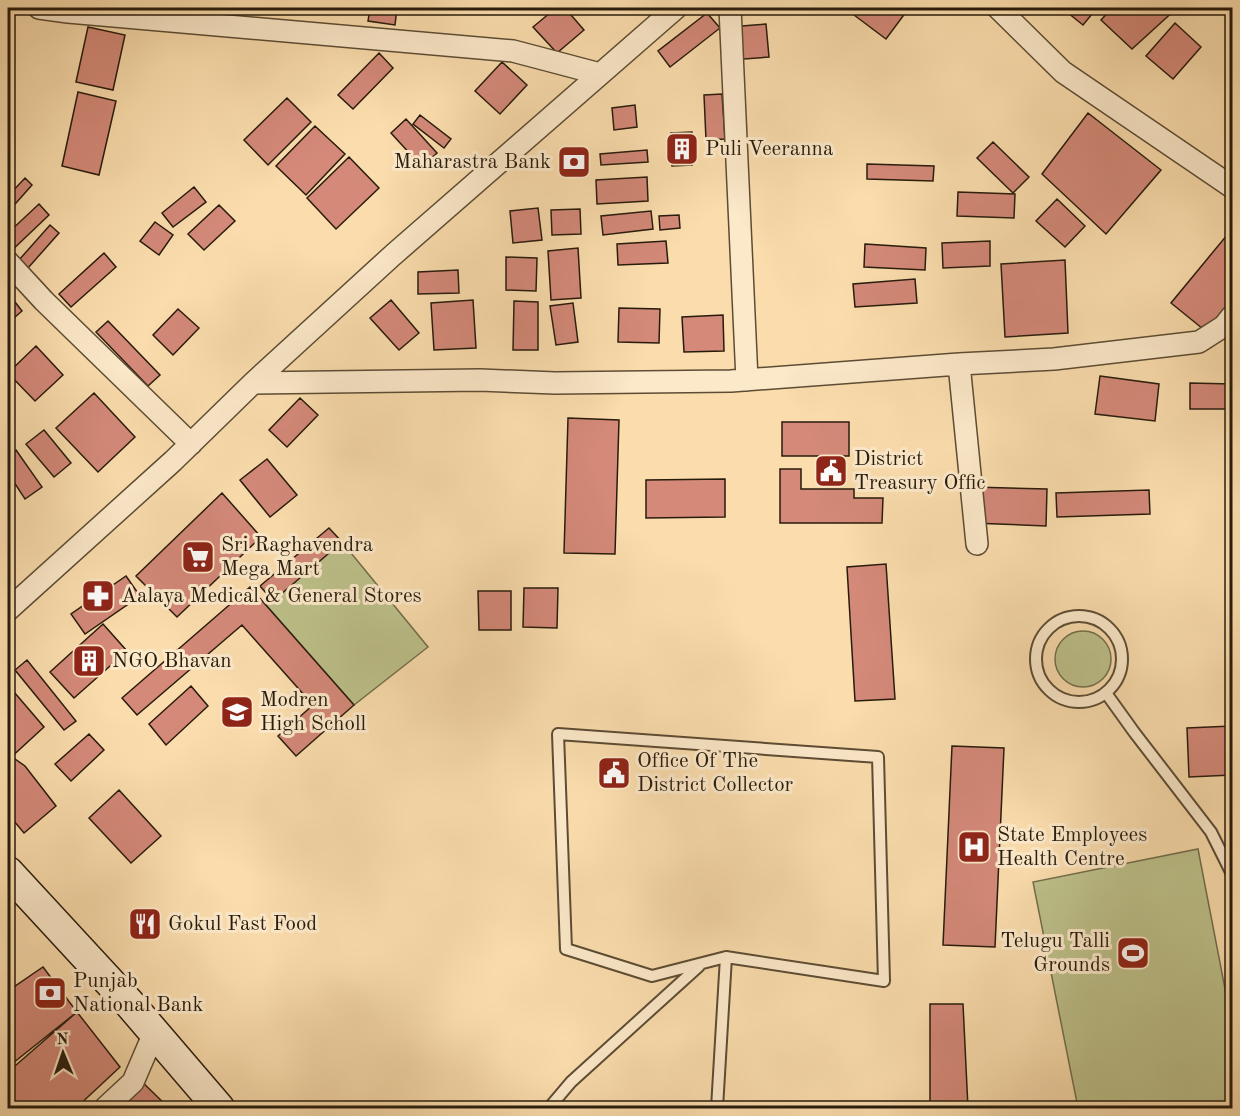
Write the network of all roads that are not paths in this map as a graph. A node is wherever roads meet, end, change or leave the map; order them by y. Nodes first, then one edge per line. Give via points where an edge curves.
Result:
1 (39, 8) edge
2 (676, 8) edge
3 (730, 8) edge
4 (998, 8) edge
5 (68, 10) edge
6 (600, 74) junction
7 (1233, 187) edge
8 (8, 262) edge
9 (1233, 316) edge
10 (959, 364) junction
11 (747, 380) junction
12 (253, 383) junction
13 (190, 444) junction
14 (977, 544) dead end
15 (8, 610) edge
16 (1106, 693) junction
17 (8, 872) edge
18 (1233, 874) edge
19 (726, 957) junction
20 (701, 964) junction
21 (154, 1033) junction
22 (105, 1108) edge
23 (219, 1108) edge
24 (549, 1108) edge
25 (717, 1108) edge

1 - 5 street
2 - 6 street
3 - 11 street
4 - 7 street via 1063,72
5 - 6 street via 513,51
6 - 12 street
8 - 13 street
9 - 10 street via 1199,342 1054,359
10 - 11 street
10 - 14 street
11 - 12 street
12 - 13 street
13 - 15 street
16 - 16 lane via 1091,701 1074,702 1058,697 1044,686 1036,654 1041,638 1052,625 1068,617 1085,616 1101,621 1114,632 1122,647 1123,664 1118,680
16 - 18 lane via 1211,832
17 - 21 street
19 - 20 lane
19 - 20 lane via 884,981 878,758 558,734 566,949 652,976
19 - 25 lane
20 - 24 lane via 571,1082
21 - 22 street via 133,1082
21 - 23 street

